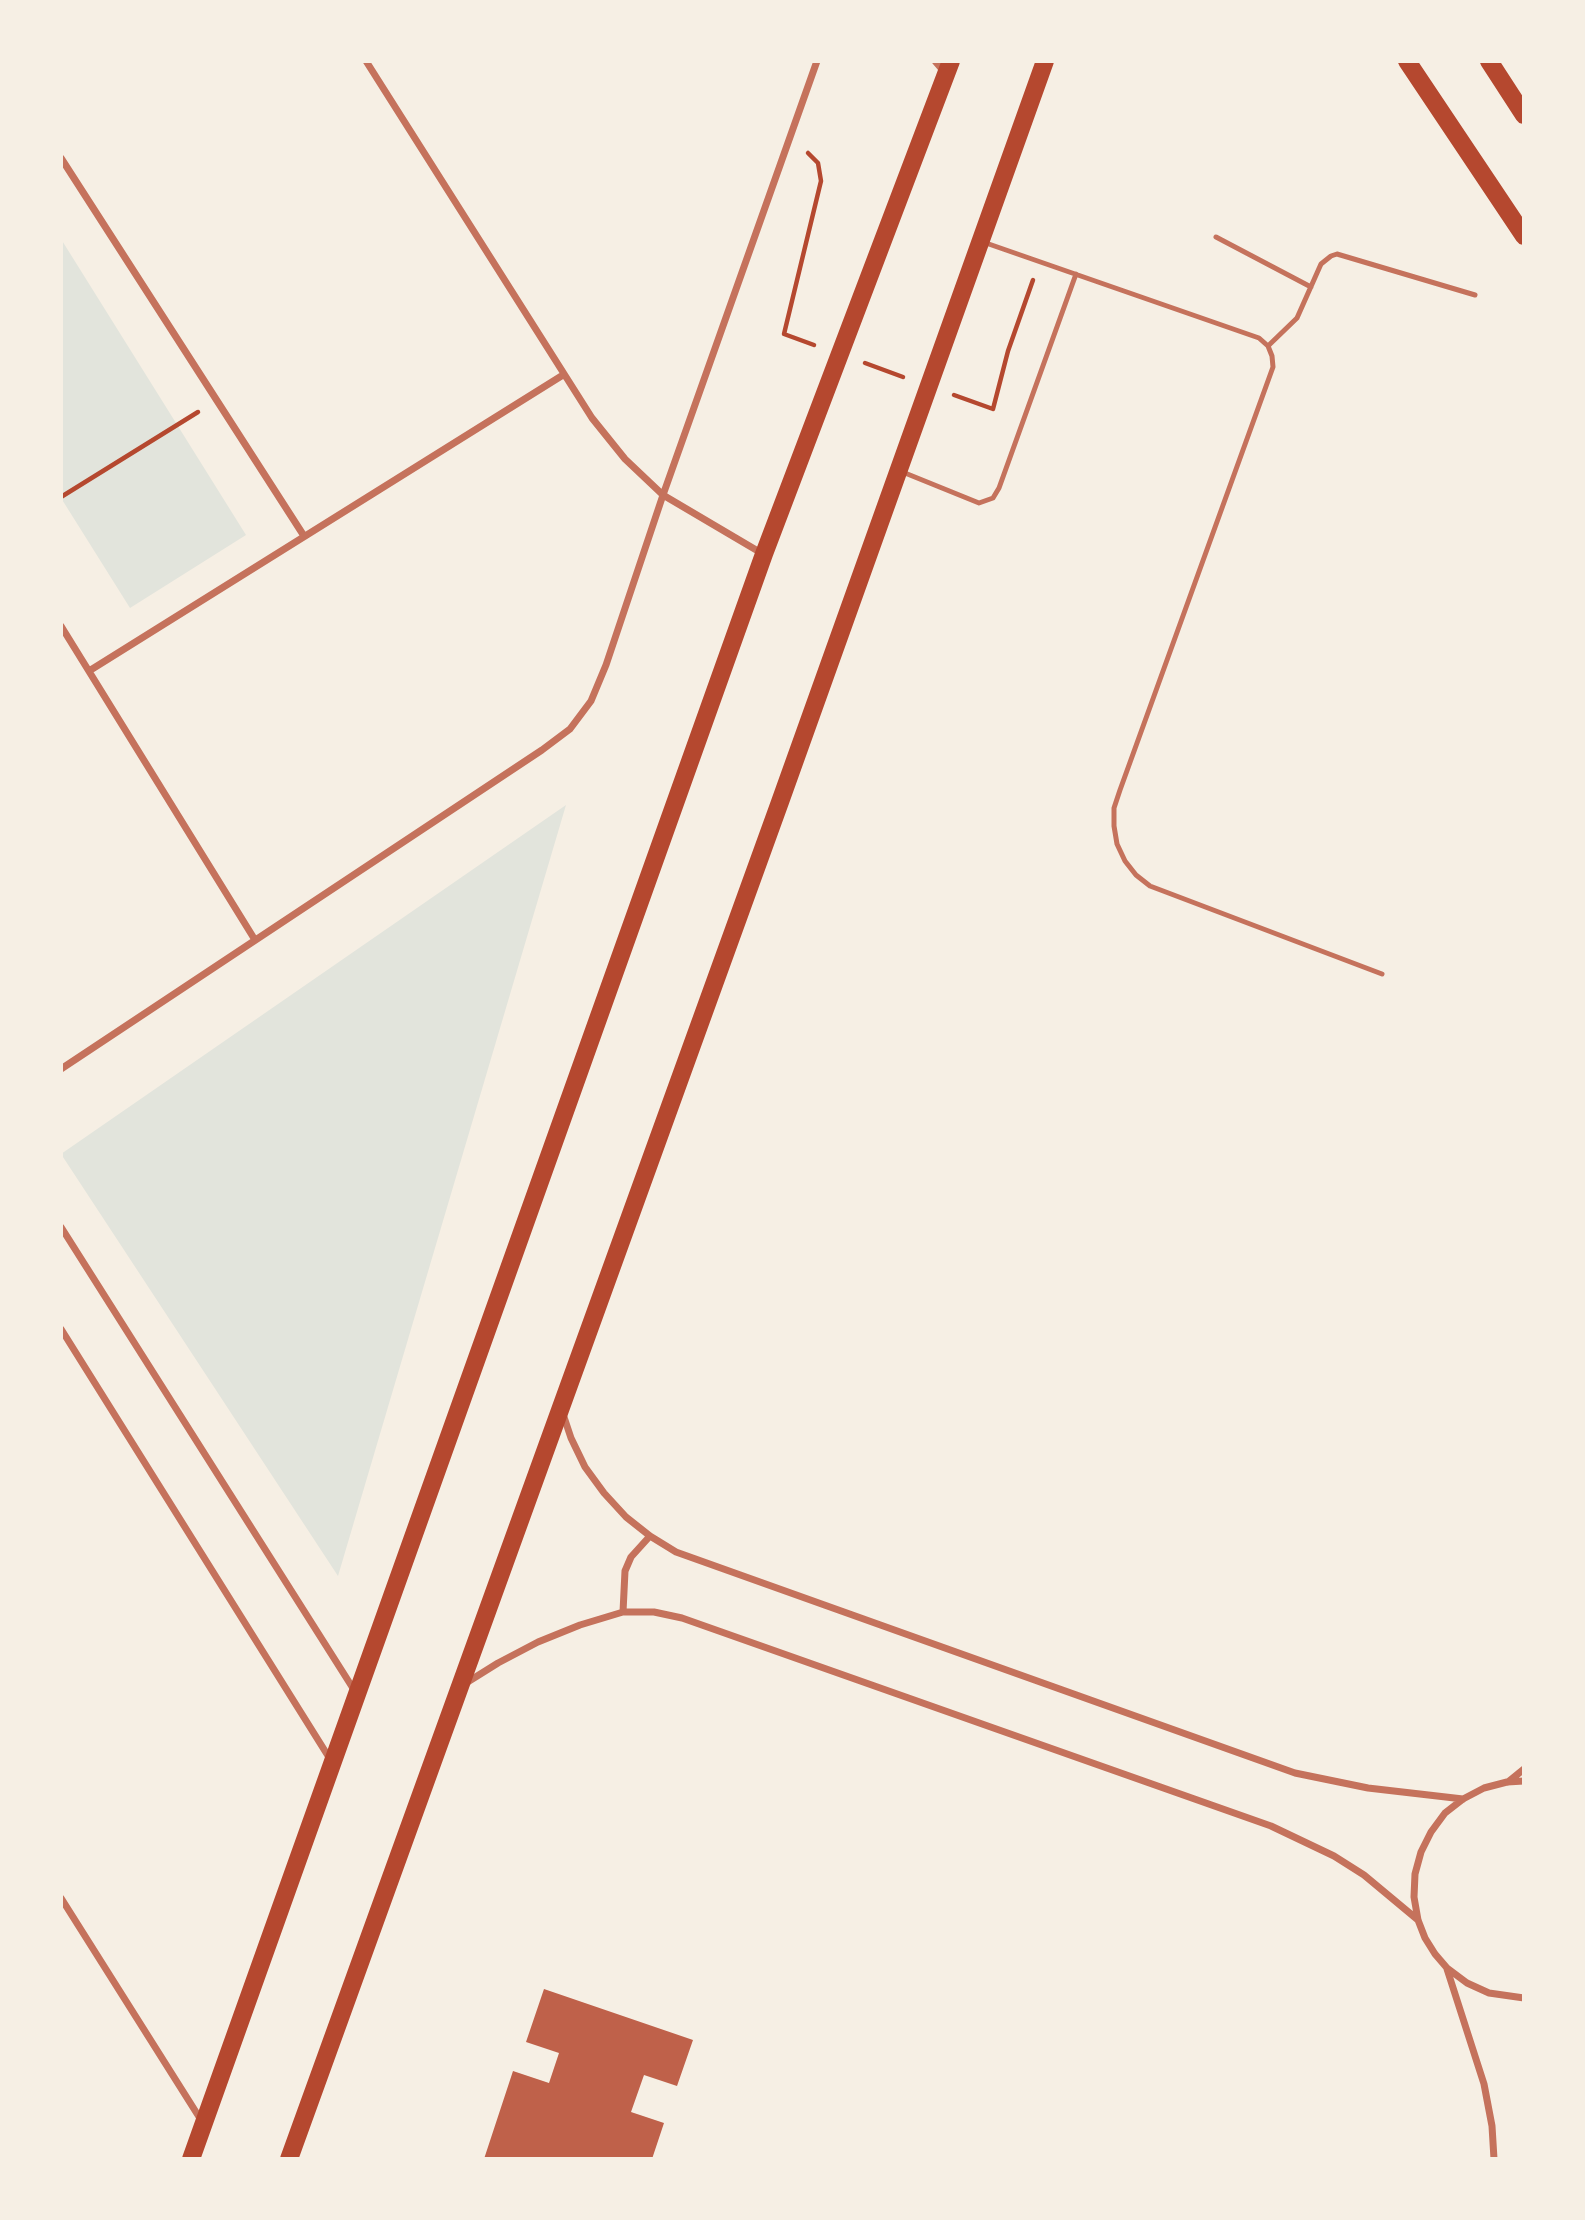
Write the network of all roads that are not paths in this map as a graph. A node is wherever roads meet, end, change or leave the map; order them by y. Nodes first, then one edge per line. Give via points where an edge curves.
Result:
1 (366, 61) edge
2 (817, 61) edge
3 (1045, 61) edge
4 (1407, 61) edge
5 (1489, 61) edge
6 (944, 66) edge
7 (1524, 115) edge
8 (61, 158) edge
9 (1524, 236) edge
10 (1216, 237) dead end
11 (979, 241) junction
12 (1076, 274) junction
13 (1311, 287) junction
14 (1475, 295) dead end
15 (1268, 346) junction
16 (563, 375) junction
17 (898, 470) junction
18 (663, 495) junction
19 (304, 536) junction
20 (764, 554) junction
21 (61, 626) edge
22 (89, 671) junction
23 (256, 940) junction
24 (1382, 974) dead end
25 (61, 1069) edge
26 (61, 1227) edge
27 (61, 1329) edge
28 (561, 1407) junction
29 (650, 1536) junction
30 (623, 1612) junction
31 (460, 1687) junction
32 (356, 1694) junction
33 (332, 1762) junction
34 (1524, 1769) edge
35 (1507, 1782) junction
36 (1524, 1782) edge
37 (1463, 1799) junction
38 (61, 1898) edge
39 (1418, 1920) junction
40 (1447, 1968) junction
41 (1524, 1998) edge
42 (203, 2124) junction
43 (191, 2159) edge
44 (289, 2159) edge
45 (1494, 2159) edge

1 - 16 street
2 - 18 street
3 - 11 main road
4 - 9 main road
5 - 7 main road
6 - 20 main road
8 - 19 street
10 - 13 lane
11 - 12 lane
11 - 17 main road
12 - 15 lane via 1259,338
12 - 17 lane via 993,498 979,503
13 - 14 lane via 1321,264 1337,254
13 - 15 lane via 1297,318
15 - 24 lane via 1273,367 1114,808 1117,844 1136,875 1150,886
16 - 18 street via 625,459
16 - 19 street
17 - 28 main road
18 - 20 street
18 - 23 street via 606,665 591,701 570,729
19 - 22 street
20 - 32 main road
21 - 22 street
22 - 23 street
23 - 25 street
26 - 32 street
27 - 33 street
28 - 29 street via 570,1438 597,1485
28 - 31 main road
29 - 30 street via 625,1571
29 - 37 street via 718,1568 1294,1773 1368,1788
30 - 31 street via 538,1642
30 - 39 street via 654,1612 704,1625 1271,1826 1354,1868
31 - 44 main road
32 - 33 main road
33 - 42 main road
34 - 35 street
35 - 36 street
35 - 37 street
37 - 39 street via 1445,1814 1421,1852 1415,1874
38 - 42 street
39 - 40 street
40 - 41 street via 1489,1993
40 - 45 street via 1484,2084
42 - 43 main road

